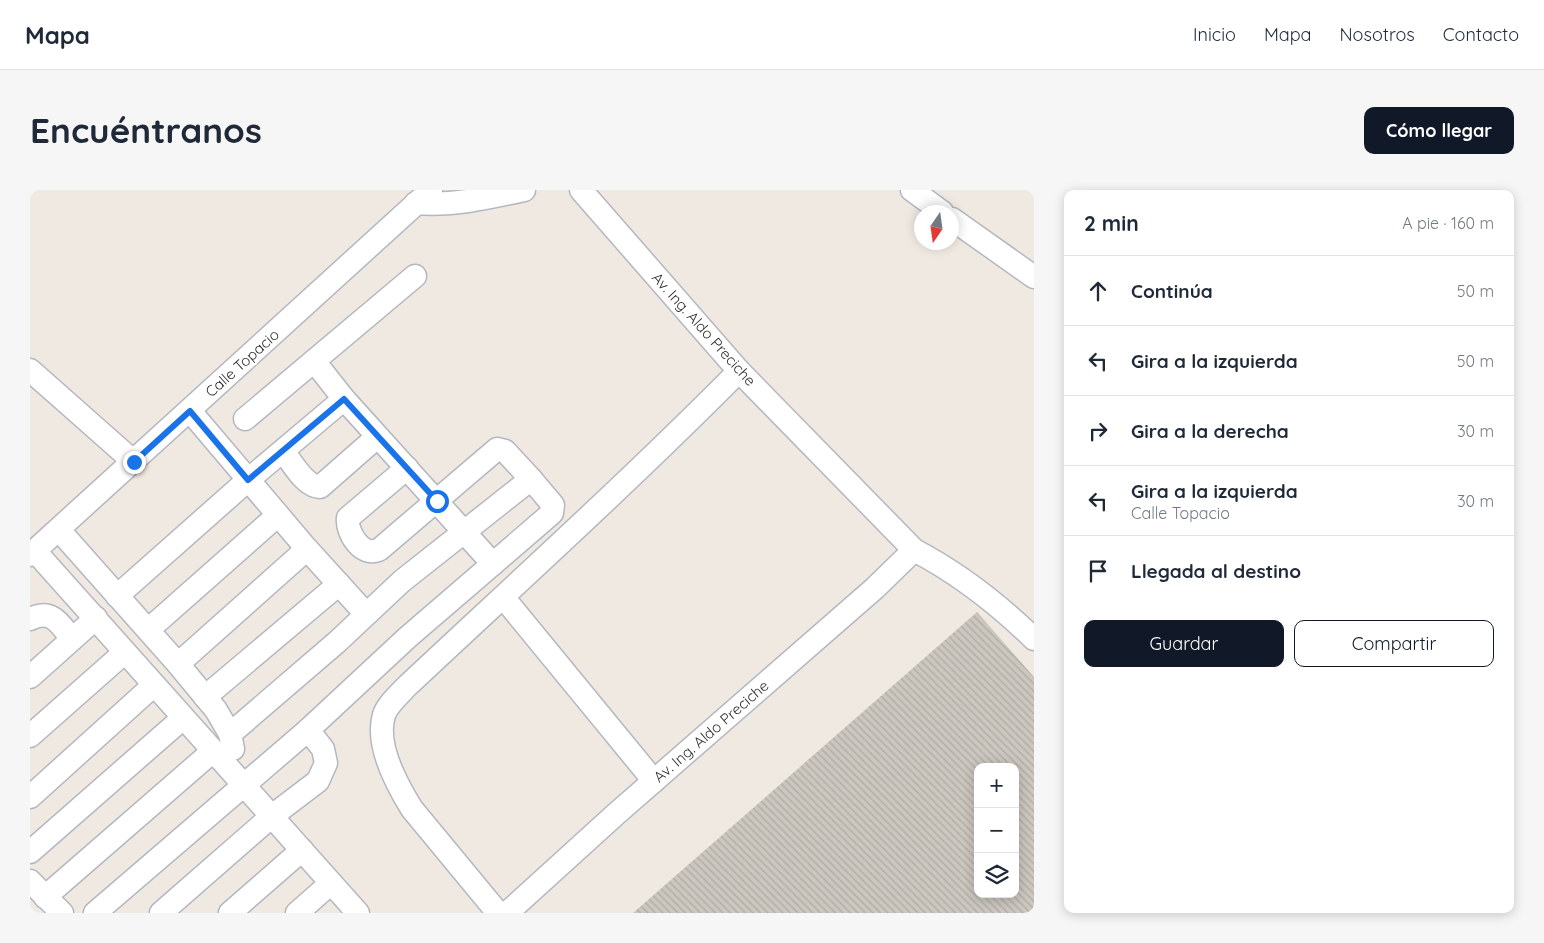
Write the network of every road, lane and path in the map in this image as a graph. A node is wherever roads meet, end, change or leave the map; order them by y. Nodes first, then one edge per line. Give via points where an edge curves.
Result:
1 (524, 190) edge
2 (581, 190) edge
3 (912, 190) edge
4 (423, 197) edge
5 (940, 203) edge
6 (959, 224) edge
7 (415, 276) dead end
8 (1034, 277) edge
9 (314, 362) junction
10 (30, 370) edge
11 (739, 371) junction
12 (344, 399) junction
13 (190, 411) junction
14 (245, 419) dead end
15 (377, 436) junction
16 (283, 450) junction
17 (134, 462) junction
18 (407, 468) junction
19 (531, 479) junction
20 (248, 480) junction
21 (437, 501) junction
22 (278, 514) junction
23 (59, 530) junction
24 (465, 533) junction
25 (307, 549) junction
26 (914, 550) junction
27 (33, 553) edge
28 (493, 564) junction
29 (339, 584) junction
30 (118, 596) junction
31 (503, 597) junction
32 (366, 614) junction
33 (96, 618) junction
34 (30, 619) edge
35 (148, 630) junction
36 (72, 639) junction
37 (1034, 639) edge
38 (125, 652) junction
39 (178, 664) junction
40 (30, 677) edge
41 (154, 685) junction
42 (205, 697) junction
43 (183, 718) junction
44 (308, 730) junction
45 (230, 734) junction
46 (30, 736) edge
47 (213, 751) junction
48 (236, 777) junction
49 (654, 781) junction
50 (30, 797) edge
51 (272, 816) junction
52 (302, 850) junction
53 (30, 852) edge
54 (331, 883) junction
55 (38, 889) edge
56 (62, 913) edge
57 (95, 913) edge
58 (161, 913) edge
59 (230, 913) edge
60 (297, 913) edge
61 (358, 913) edge
62 (498, 913) edge
63 (507, 913) edge

1 - 4 street via 492,198 433,205
2 - 11 street, Av. Ing. Aldo Preciche
3 - 5 street
4 - 13 street, Calle Topacio
6 - 8 street
7 - 9 street
9 - 12 street
9 - 14 street
10 - 17 street
11 - 26 street, Av. Ing. Aldo Preciche
11 - 31 street via 662,449
12 - 15 street
12 - 16 street
13 - 17 street, Calle Topacio
13 - 20 street
15 - 16 street via 320,487 306,481
15 - 18 street
16 - 20 street
17 - 23 street, Calle Topacio
18 - 21 street
18 - 21 street via 348,518 347,524 358,543 375,551
19 - 21 street via 505,451 497,449
19 - 24 street
19 - 28 street via 554,505 552,513
20 - 22 street
20 - 30 street
21 - 24 street
22 - 25 street
22 - 35 street
23 - 27 street, Calle Topacio
23 - 30 street
24 - 28 street
24 - 32 street via 402,581
25 - 29 street
25 - 39 street
26 - 37 street, Av. Ing. Aldo Preciche via 988,596
26 - 49 street, Av. Ing. Aldo Preciche via 875,588
27 - 33 street
28 - 44 street
29 - 32 street
29 - 42 street
30 - 35 street
31 - 49 street
31 - 62 street via 400,693 384,713 382,726 391,771 404,797
32 - 45 street
33 - 36 street
33 - 38 street
34 - 36 street via 39,615 53,617
35 - 39 street
36 - 40 street
38 - 41 street
38 - 46 street
39 - 42 street
41 - 43 street
41 - 50 street
42 - 45 street
43 - 47 street
43 - 53 street
44 - 48 street
44 - 51 street via 323,749 326,763 323,774
45 - 48 street
47 - 48 street
47 - 55 street
48 - 51 street
48 - 57 street
49 - 63 street, Av. Ing. Aldo Preciche
51 - 52 street
51 - 58 street
52 - 54 street
52 - 59 street
54 - 60 street
54 - 61 street
55 - 56 street

